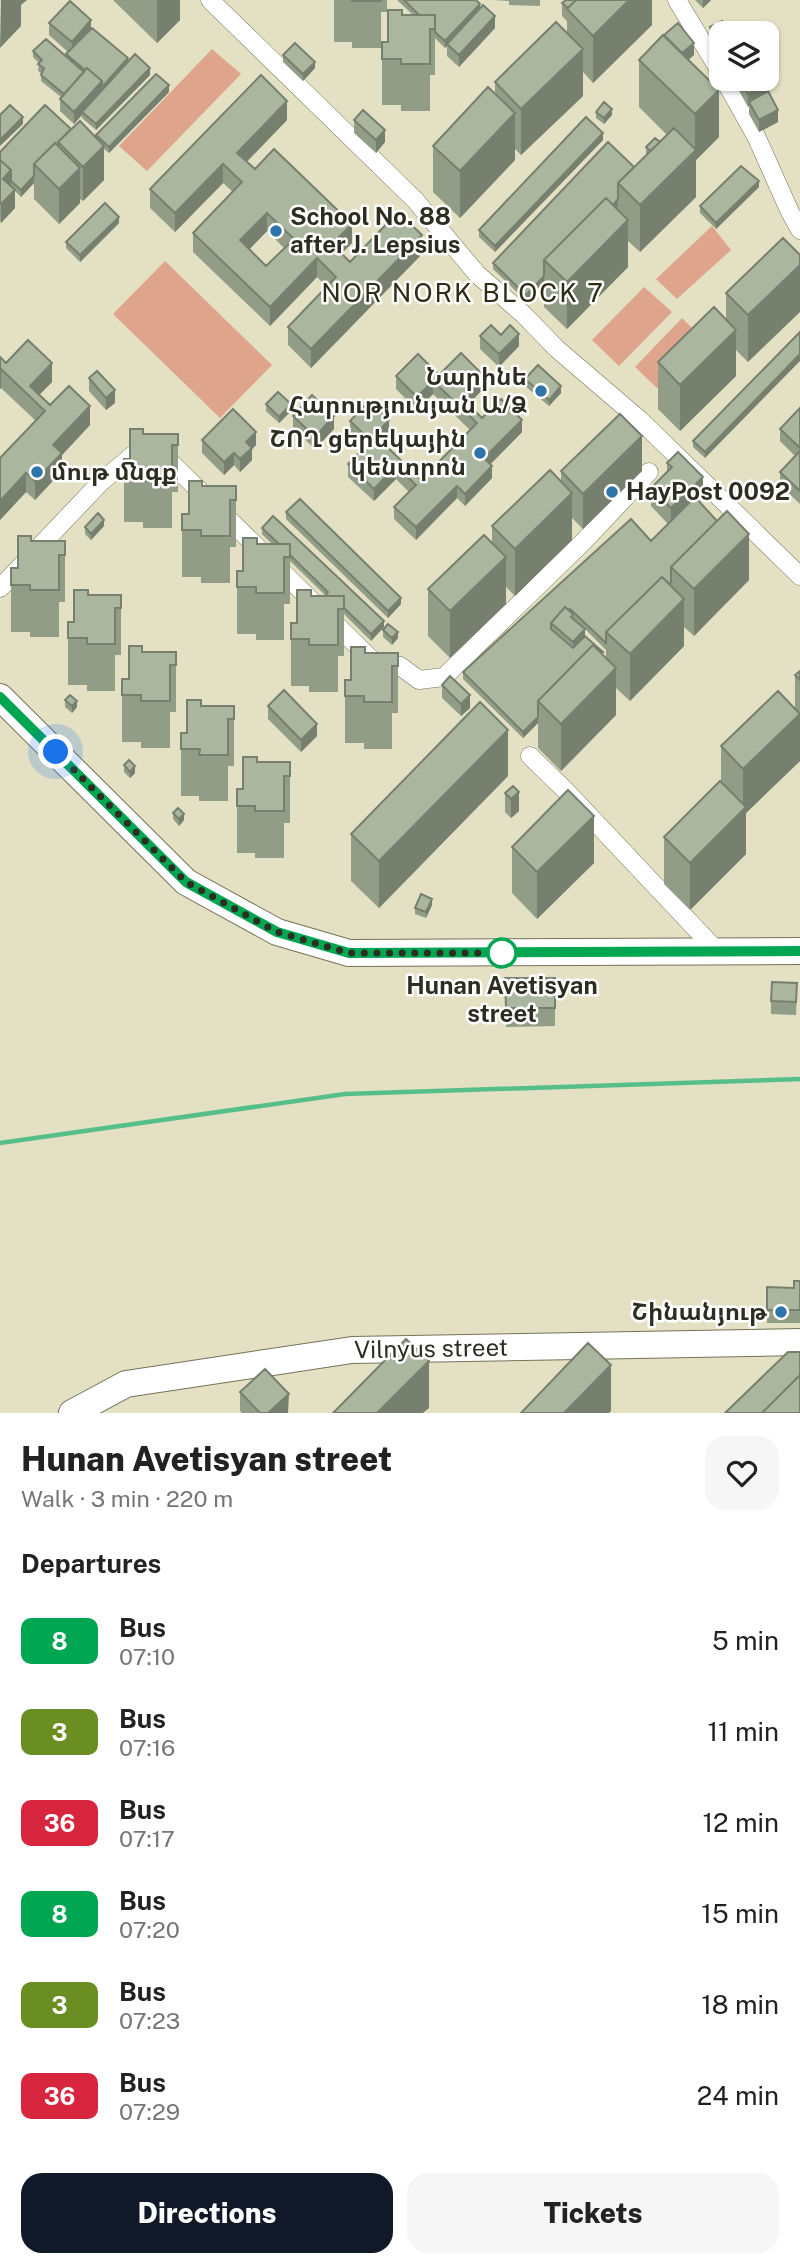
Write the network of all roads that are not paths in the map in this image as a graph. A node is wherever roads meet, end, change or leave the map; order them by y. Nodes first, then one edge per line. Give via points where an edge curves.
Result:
1 (210, 0) edge
2 (677, 0) edge
3 (709, 53) edge
4 (731, 91) edge
5 (800, 230) edge
6 (649, 472) dead end
7 (800, 576) edge
8 (0, 588) edge
9 (0, 697) edge
10 (530, 756) dead end
11 (716, 950) junction
12 (800, 951) edge
13 (800, 1342) edge
14 (72, 1413) edge

1 - 7 street via 415,200 477,274 640,420
2 - 3 street
4 - 5 street
6 - 8 street via 444,677 419,680 400,666 374,662 158,450 139,450 101,482
9 - 11 main road via 186,882 277,932 349,953
10 - 11 street
11 - 12 main road
13 - 14 main road, Vilnyus street via 352,1350 127,1384

